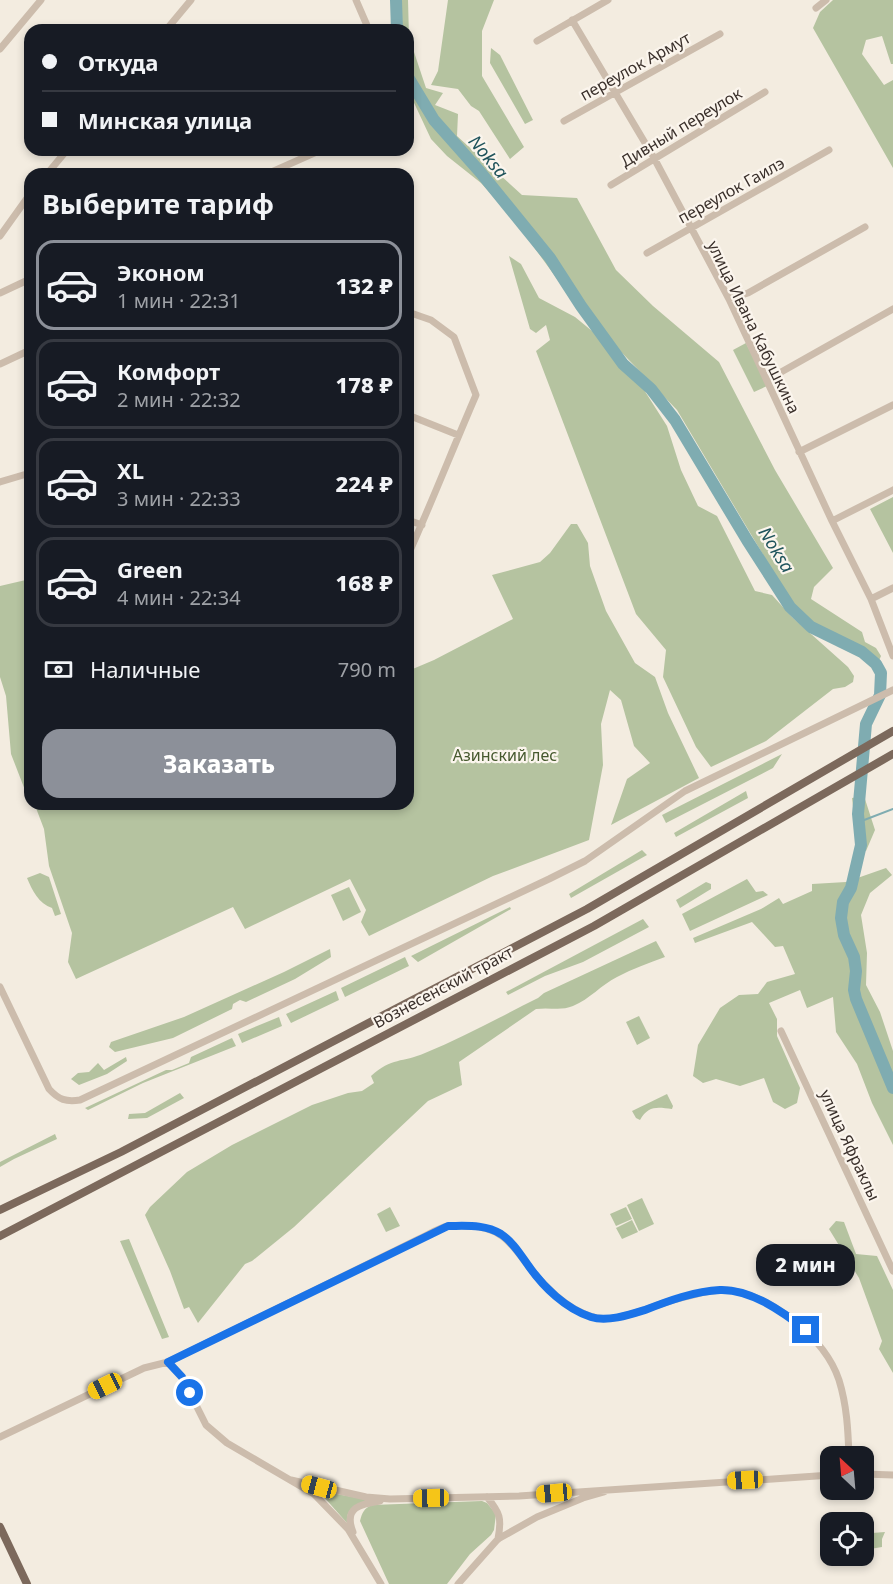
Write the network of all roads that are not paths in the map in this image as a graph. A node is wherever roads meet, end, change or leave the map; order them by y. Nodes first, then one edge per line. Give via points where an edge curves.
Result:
1 (41, 0) edge
2 (191, 0) edge
3 (356, 0) edge
4 (608, 0) edge
5 (826, 0) edge
6 (816, 8) dead end
7 (572, 20) junction
8 (171, 24) edge
9 (366, 24) edge
10 (720, 34) dead end
11 (537, 41) dead end
12 (0, 49) edge
13 (616, 91) junction
14 (765, 92) dead end
15 (564, 121) dead end
16 (830, 150) dead end
17 (62, 156) edge
18 (308, 156) edge
19 (654, 158) junction
20 (52, 168) edge
21 (280, 168) edge
22 (611, 185) dead end
23 (24, 202) edge
24 (865, 227) dead end
25 (690, 228) junction
26 (0, 236) edge
27 (646, 254) dead end
28 (24, 282) edge
29 (0, 293) edge
30 (729, 299) junction
31 (893, 309) edge
32 (414, 314) edge
33 (24, 354) edge
34 (0, 364) edge
35 (766, 380) junction
36 (893, 405) edge
37 (414, 417) edge
38 (458, 435) junction
39 (799, 452) junction
40 (24, 475) edge
41 (0, 482) edge
42 (893, 490) edge
43 (832, 521) junction
44 (414, 522) edge
45 (422, 525) junction
46 (414, 542) edge
47 (893, 588) edge
48 (872, 599) junction
49 (893, 656) edge
50 (893, 690) edge
51 (890, 733) edge
52 (893, 753) edge
53 (1, 992) edge
54 (781, 1031) dead end
55 (0, 1210) edge
56 (0, 1236) edge
57 (893, 1271) edge
58 (168, 1362) junction
59 (0, 1437) edge
60 (849, 1446) edge
61 (874, 1474) edge
62 (893, 1475) edge
63 (820, 1476) edge
64 (291, 1480) junction
65 (621, 1488) junction
66 (487, 1497) junction
67 (390, 1499) junction
68 (0, 1527) edge
69 (498, 1539) junction
70 (357, 1542) junction
71 (27, 1584) edge
72 (381, 1584) edge
73 (458, 1584) edge

1 - 12 street
2 - 8 street
3 - 9 street
4 - 7 street
5 - 6 street
7 - 11 street
7 - 13 street, улица Ивана Кабушкина
10 - 13 street, переулок Армут
13 - 15 street, переулок Армут
13 - 19 street, улица Ивана Кабушкина
14 - 19 street, Дивный переулок
16 - 25 street, переулок Гаилэ
17 - 20 street
18 - 21 street
19 - 22 street, Дивный переулок
19 - 25 street, улица Ивана Кабушкина
23 - 26 street
24 - 30 street
25 - 27 street, переулок Гаилэ
25 - 30 street, улица Ивана Кабушкина
28 - 29 street
30 - 35 street, улица Ивана Кабушкина
31 - 35 street
32 - 38 street via 448,331 464,359 476,395
33 - 34 street
35 - 39 street, улица Ивана Кабушкина
36 - 39 street
37 - 38 street
38 - 45 street
39 - 43 street, улица Ивана Кабушкина
40 - 41 street
42 - 43 street
43 - 48 street, улица Ивана Кабушкина
44 - 45 street
45 - 46 street
47 - 48 street
48 - 49 street, улица Ивана Кабушкина
50 - 53 street via 686,791 585,861 80,1100 67,1101 49,1089
51 - 55 main road, Вознесенский тракт via 568,920 121,1152
52 - 56 main road, Вознесенский тракт via 594,926
54 - 57 street, улица Яфраклы
58 - 59 street via 144,1368
58 - 60 street via 428,1234 448,1226 476,1226 501,1234 541,1282 562,1301 591,1317 630,1315 718,1290 744,1294 775,1309 806,1330 828,1358 847,1410
58 - 64 street via 182,1377 206,1425 222,1440
61 - 62 street
63 - 65 street
64 - 67 street
64 - 70 street via 314,1494
65 - 66 street
65 - 69 street via 537,1517
66 - 67 street
66 - 69 street via 498,1510
67 - 70 street via 366,1503 354,1510 350,1517
68 - 71 main road
69 - 73 street
70 - 72 street

